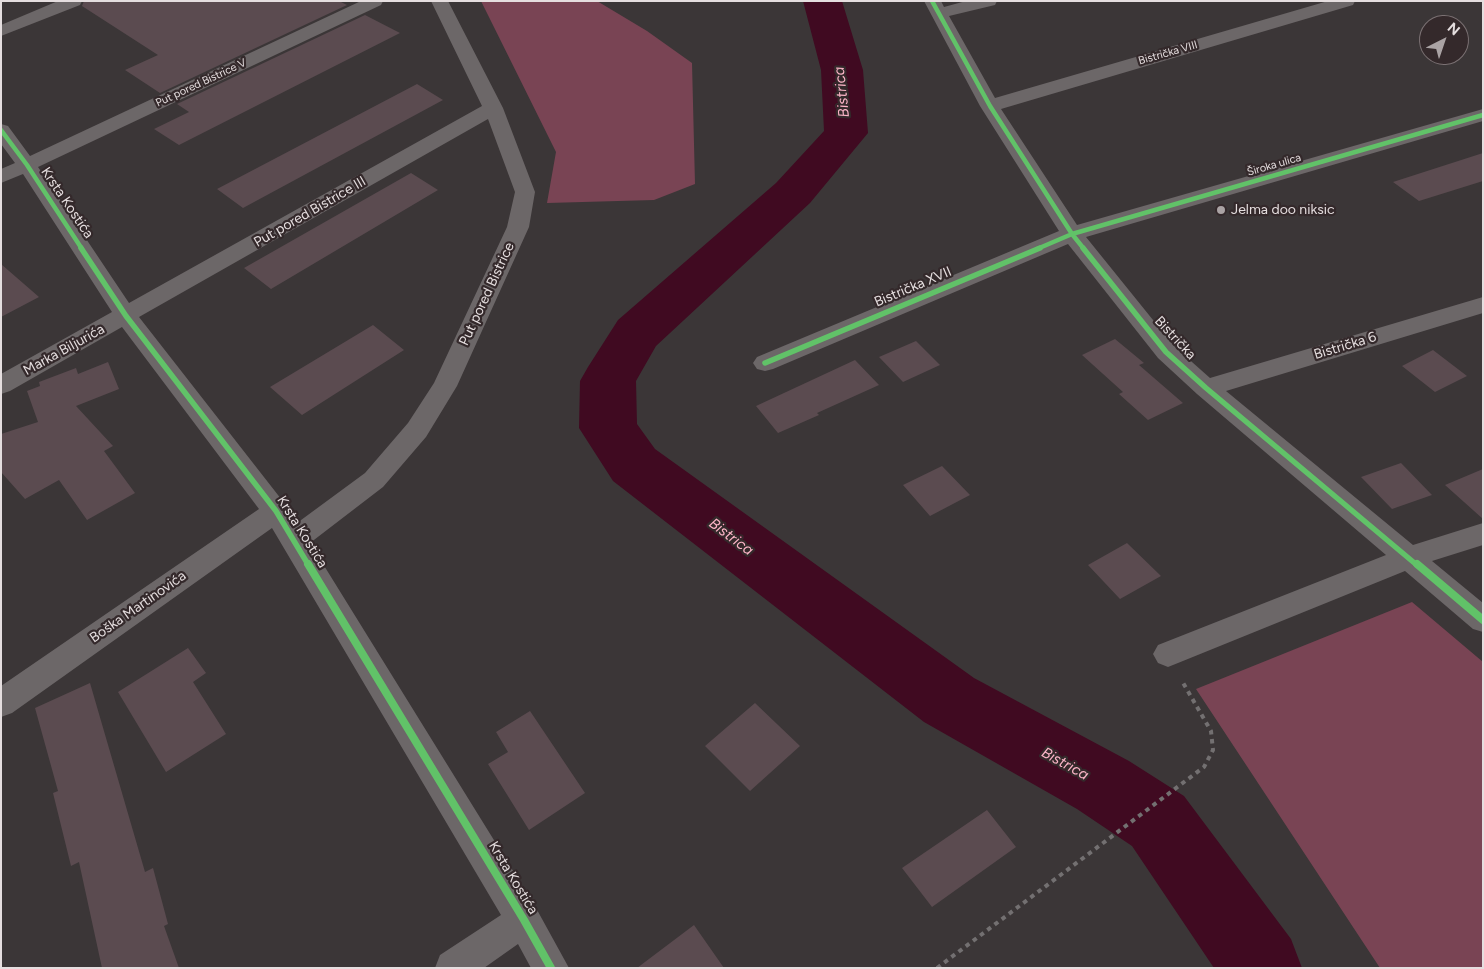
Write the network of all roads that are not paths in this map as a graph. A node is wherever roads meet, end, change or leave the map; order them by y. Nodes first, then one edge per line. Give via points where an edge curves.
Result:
1 (74, 1) edge
2 (375, 1) edge
3 (439, 1) edge
4 (989, 1) edge
5 (1347, 1) edge
6 (935, 7) edge
7 (1, 31) edge
8 (990, 106) junction
9 (493, 108) junction
10 (1483, 115) edge
11 (1, 130) edge
12 (27, 165) junction
13 (1, 177) edge
14 (1072, 234) junction
15 (1483, 304) edge
16 (126, 316) junction
17 (765, 363) dead end
18 (1, 385) edge
19 (1206, 388) junction
20 (276, 511) junction
21 (1483, 534) edge
22 (294, 540) junction
23 (1410, 557) junction
24 (1483, 620) edge
25 (1168, 654) road end
26 (1, 703) edge
27 (524, 920) junction
28 (453, 968) edge
29 (551, 968) edge

1 - 7 street
2 - 12 street, Put pored Bistrice V
3 - 9 street, Put pored Bistrice
4 - 6 street
5 - 8 street, Bistrička VIII
6 - 8 street, Bistrička
8 - 14 street, Bistrička
9 - 16 street, Put pored Bistrice III
9 - 22 street, Put pored Bistrice via 525,192 518,226 445,386 417,430 374,480
10 - 14 street, Široka ulica
11 - 12 street, Krsta Kostića
12 - 13 street, Put pored Bistrice V
12 - 16 street, Krsta Kostića
14 - 17 street, Bistrička XVII
14 - 19 street, Bistrička via 1166,352
15 - 19 street, Bistrička 6
16 - 18 street, Marka Biljurića
16 - 20 street, Krsta Kostića
19 - 23 street, Bistrička
20 - 22 street, Krsta Kostića
20 - 26 street, Boška Martinovića
21 - 23 street
22 - 27 street, Krsta Kostića
23 - 24 street, Bistrička
23 - 25 street
27 - 28 street
27 - 29 street, Krsta Kostića

